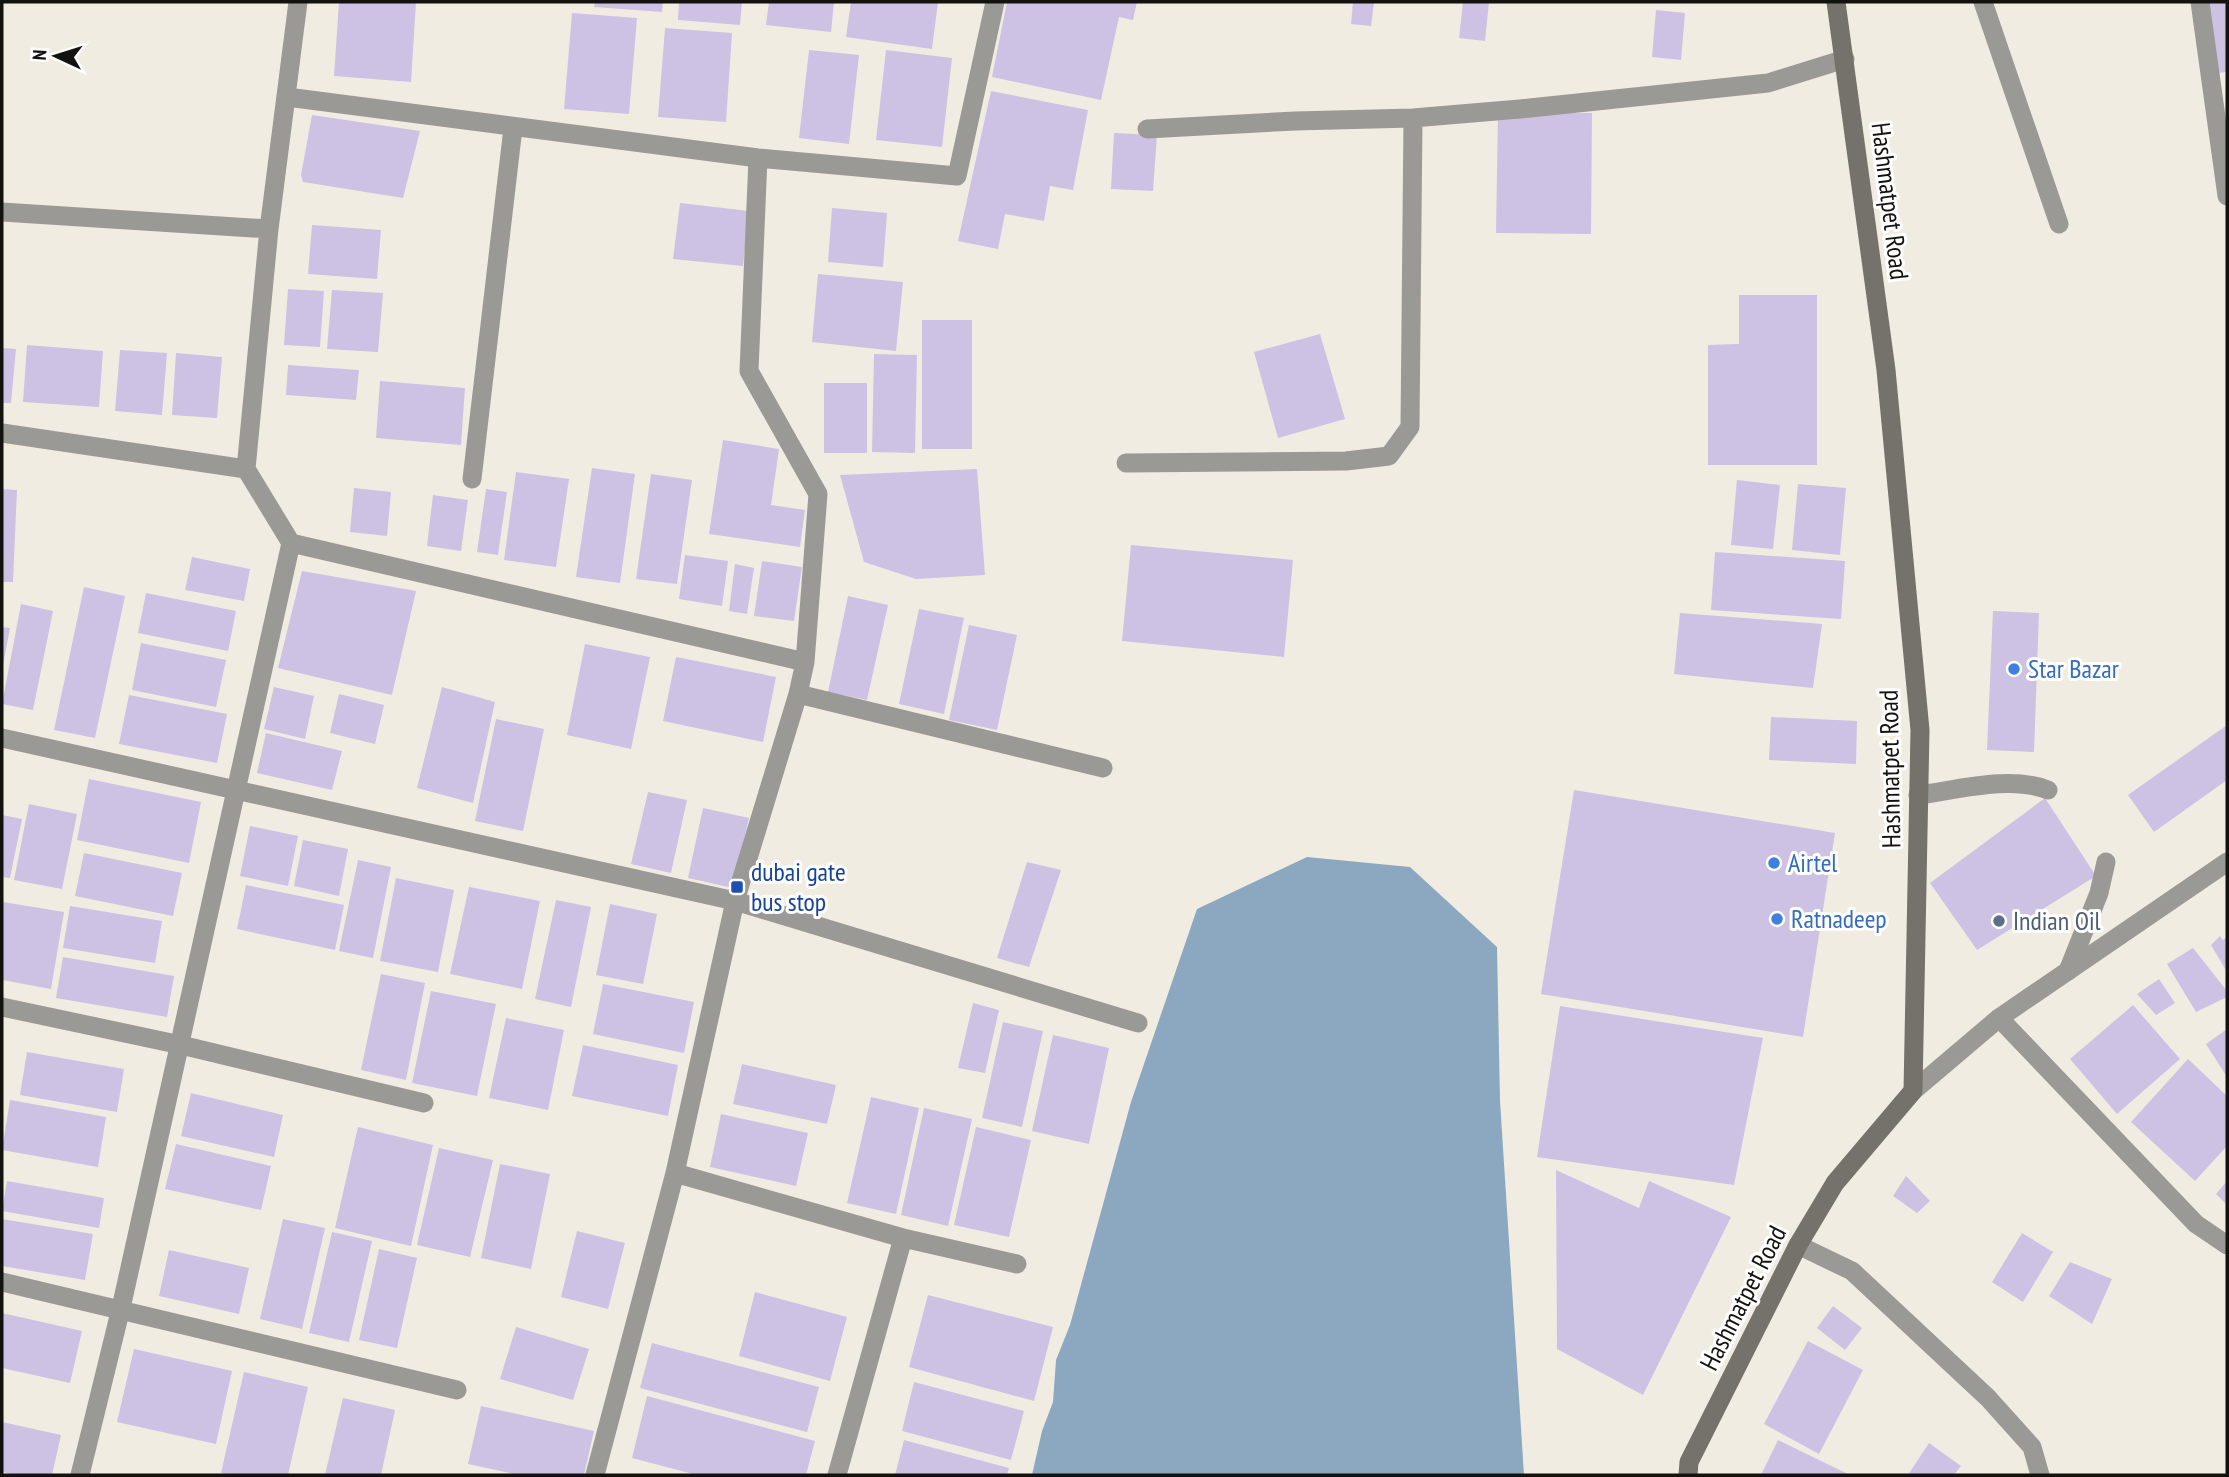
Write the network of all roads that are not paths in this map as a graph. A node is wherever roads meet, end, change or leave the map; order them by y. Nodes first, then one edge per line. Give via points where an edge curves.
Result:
1 (298, 2) edge
2 (995, 2) edge
3 (1836, 2) edge
4 (1983, 2) edge
5 (2200, 2) edge
6 (1845, 59) junction
7 (287, 97) junction
8 (1413, 118) junction
9 (513, 128) junction
10 (1147, 129) dead end
11 (758, 158) junction
12 (2227, 196) edge
13 (2, 212) edge
14 (2059, 224) dead end
15 (269, 229) junction
16 (2, 433) edge
17 (1126, 463) dead end
18 (246, 469) junction
19 (472, 479) dead end
20 (291, 543) junction
21 (805, 662) junction
22 (798, 694) junction
23 (2, 737) edge
24 (1103, 768) dead end
25 (235, 789) junction
26 (2048, 790) dead end
27 (1918, 795) junction
28 (2106, 862) dead end
29 (2227, 862) edge
30 (735, 901) junction
31 (2068, 971) junction
32 (2, 1007) edge
33 (1999, 1018) junction
34 (1138, 1023) dead end
35 (181, 1045) junction
36 (1913, 1091) junction
37 (424, 1103) dead end
38 (675, 1173) junction
39 (903, 1238) junction
40 (1798, 1245) junction
41 (2227, 1245) edge
42 (1017, 1265) dead end
43 (2, 1282) edge
44 (121, 1308) junction
45 (457, 1390) dead end
46 (80, 1475) edge
47 (595, 1475) edge
48 (837, 1475) edge
49 (1688, 1475) edge
50 (2040, 1475) edge

1 - 7 street
2 - 11 street via 957,176
3 - 6 main road, Hashmatpet Road
4 - 14 street
5 - 12 street
6 - 8 street via 1768,83
6 - 27 main road, Hashmatpet Road via 1886,370 1920,730
7 - 9 street
7 - 15 street
8 - 10 street
8 - 17 street via 1410,427 1389,456 1346,461
9 - 11 street
9 - 19 street
11 - 21 street via 749,371 818,494
13 - 15 street
15 - 18 street
16 - 18 street
18 - 20 street
20 - 21 street
20 - 25 street
21 - 22 street
22 - 24 street
22 - 30 street
23 - 25 street
25 - 30 street
25 - 35 street
26 - 27 street via 2013,783
27 - 36 main road, Hashmatpet Road
28 - 31 street via 2099,893
29 - 31 street
30 - 34 street
30 - 38 street
31 - 33 street
32 - 35 street
33 - 36 street
33 - 41 street via 2196,1224
35 - 37 street
35 - 44 street
36 - 40 main road, Hashmatpet Road via 1835,1183
38 - 39 street
38 - 47 street
39 - 42 street
39 - 48 street
40 - 49 main road, Hashmatpet Road via 1689,1462
40 - 50 street via 1852,1271 1988,1398 2032,1447
43 - 44 street
44 - 45 street
44 - 46 street

